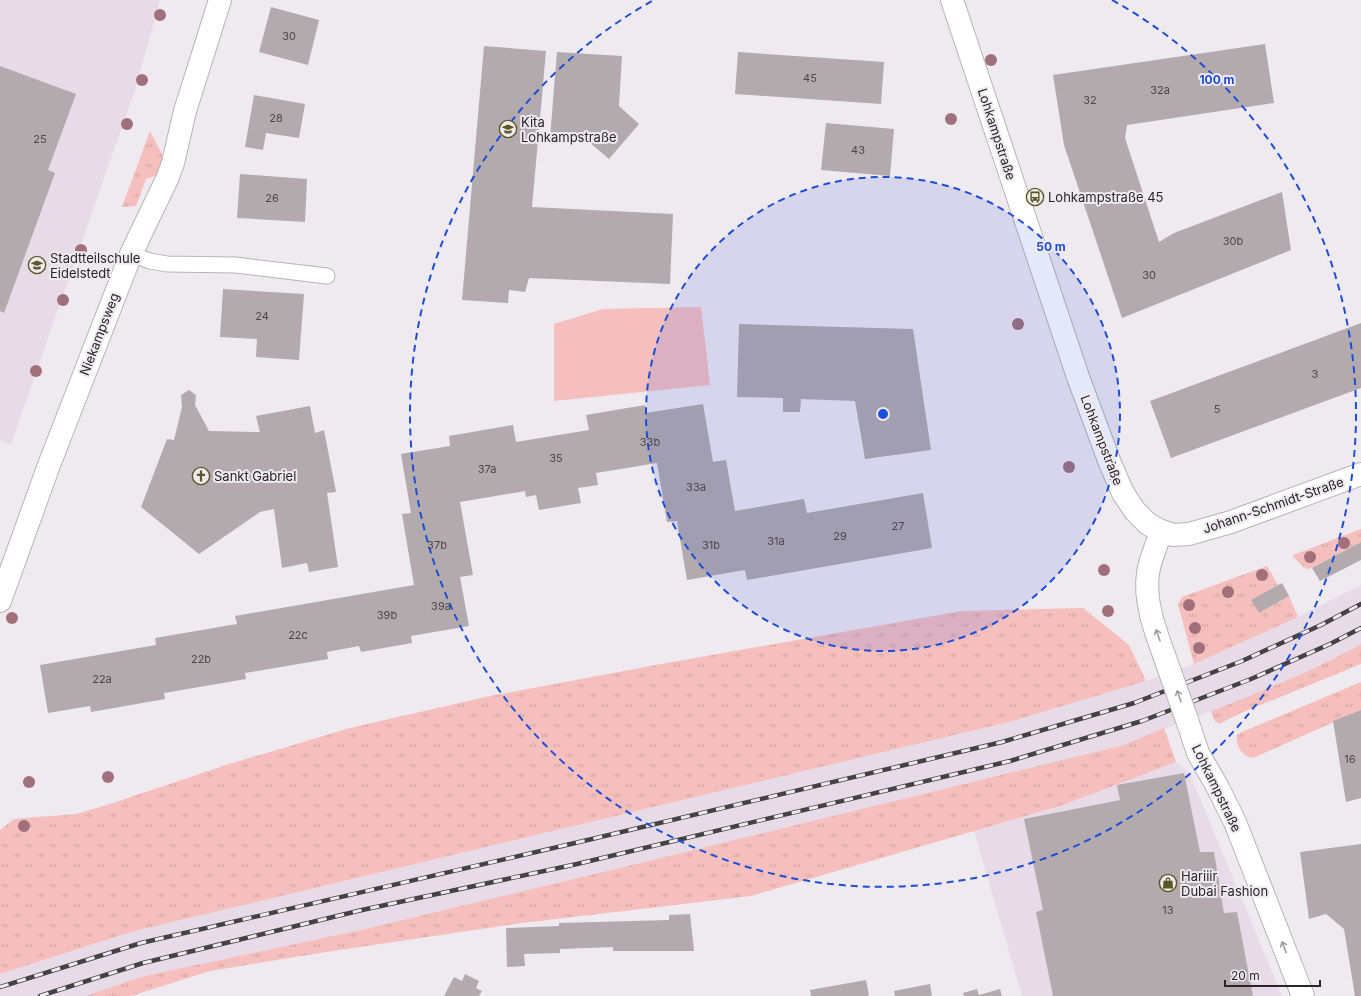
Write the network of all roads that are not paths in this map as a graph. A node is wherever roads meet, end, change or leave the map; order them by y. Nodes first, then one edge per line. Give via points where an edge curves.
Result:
1 (220, 0) edge
2 (952, 0) edge
3 (131, 254) junction
4 (327, 276) dead end
5 (1361, 474) edge
6 (1161, 532) junction
7 (0, 601) edge
8 (1303, 996) edge

1 - 3 street, Niekampsweg via 185,111 173,163
2 - 6 street, Lohkampstraße via 1076,370 1110,463 1123,493 1135,511
3 - 4 lane via 167,264 235,266
3 - 7 street, Niekampsweg via 49,465
5 - 6 street, Johann-Schmidt-Straße via 1231,522 1189,534 1173,535
8 -> 6 street, Lohkampstraße, bridge via 1235,822 1198,753 1151,615 1147,590 1148,573

